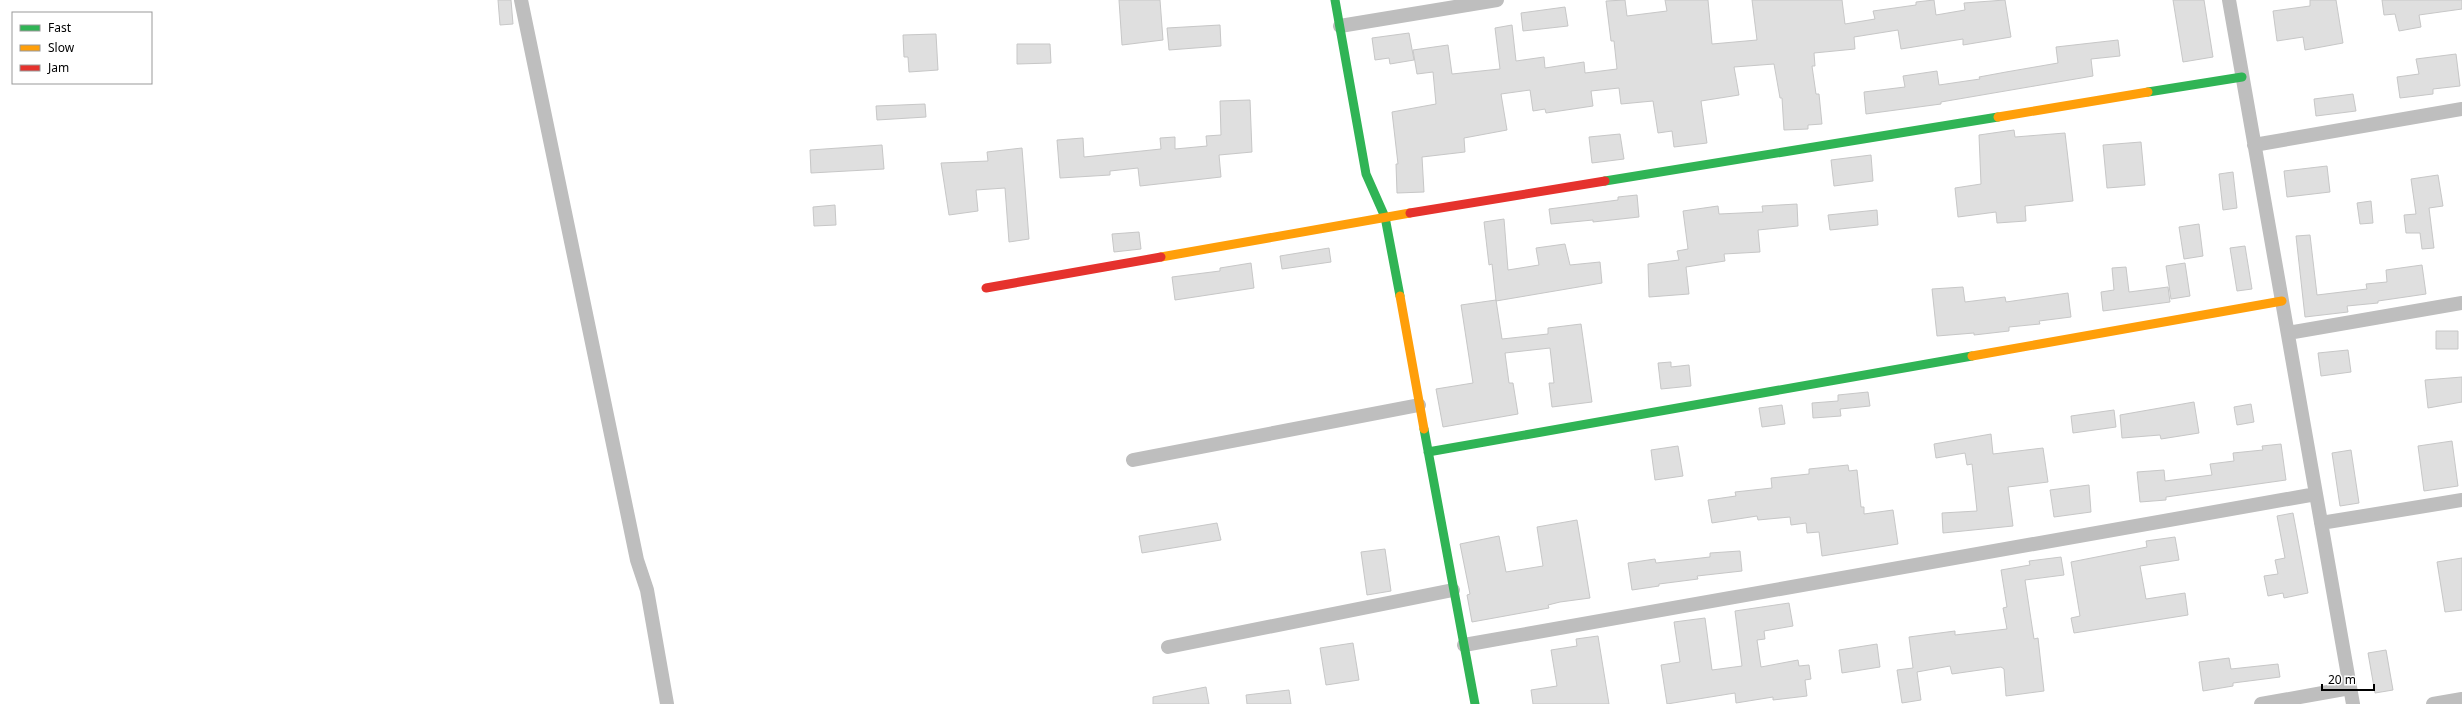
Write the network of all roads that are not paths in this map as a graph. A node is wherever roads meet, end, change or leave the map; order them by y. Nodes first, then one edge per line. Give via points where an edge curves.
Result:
1 (521, 0) edge
2 (1335, 0) edge
3 (1497, 0) edge
4 (2229, 0) edge
5 (1340, 26) junction
6 (2242, 77) junction
7 (2462, 109) edge
8 (2254, 145) junction
9 (1385, 217) junction
10 (986, 288) dead end
11 (2282, 301) junction
12 (2462, 303) edge
13 (2288, 333) junction
14 (1419, 405) junction
15 (1428, 452) junction
16 (1133, 460) dead end
17 (2316, 494) junction
18 (2462, 500) edge
19 (2321, 523) junction
20 (1453, 590) junction
21 (1464, 645) junction
22 (1168, 647) dead end
23 (2350, 688) junction
24 (2462, 699) edge
25 (667, 704) edge
26 (1475, 704) edge
27 (2260, 704) edge
28 (2353, 704) edge
29 (2433, 704) edge

1 - 25 street via 637,560 647,590
2 - 5 street
3 - 5 street
4 - 6 street
5 - 9 street via 1366,174
6 - 8 street
6 - 9 street
7 - 8 street
8 - 11 street
9 - 10 street
9 - 14 street
11 - 13 street
11 - 15 street
12 - 13 street
13 - 17 street
14 - 15 street
14 - 16 street
15 - 20 street
17 - 19 street
17 - 21 street
18 - 19 street
19 - 23 street
20 - 21 street
20 - 22 street
21 - 26 street
23 - 27 street
23 - 28 street
24 - 29 street

